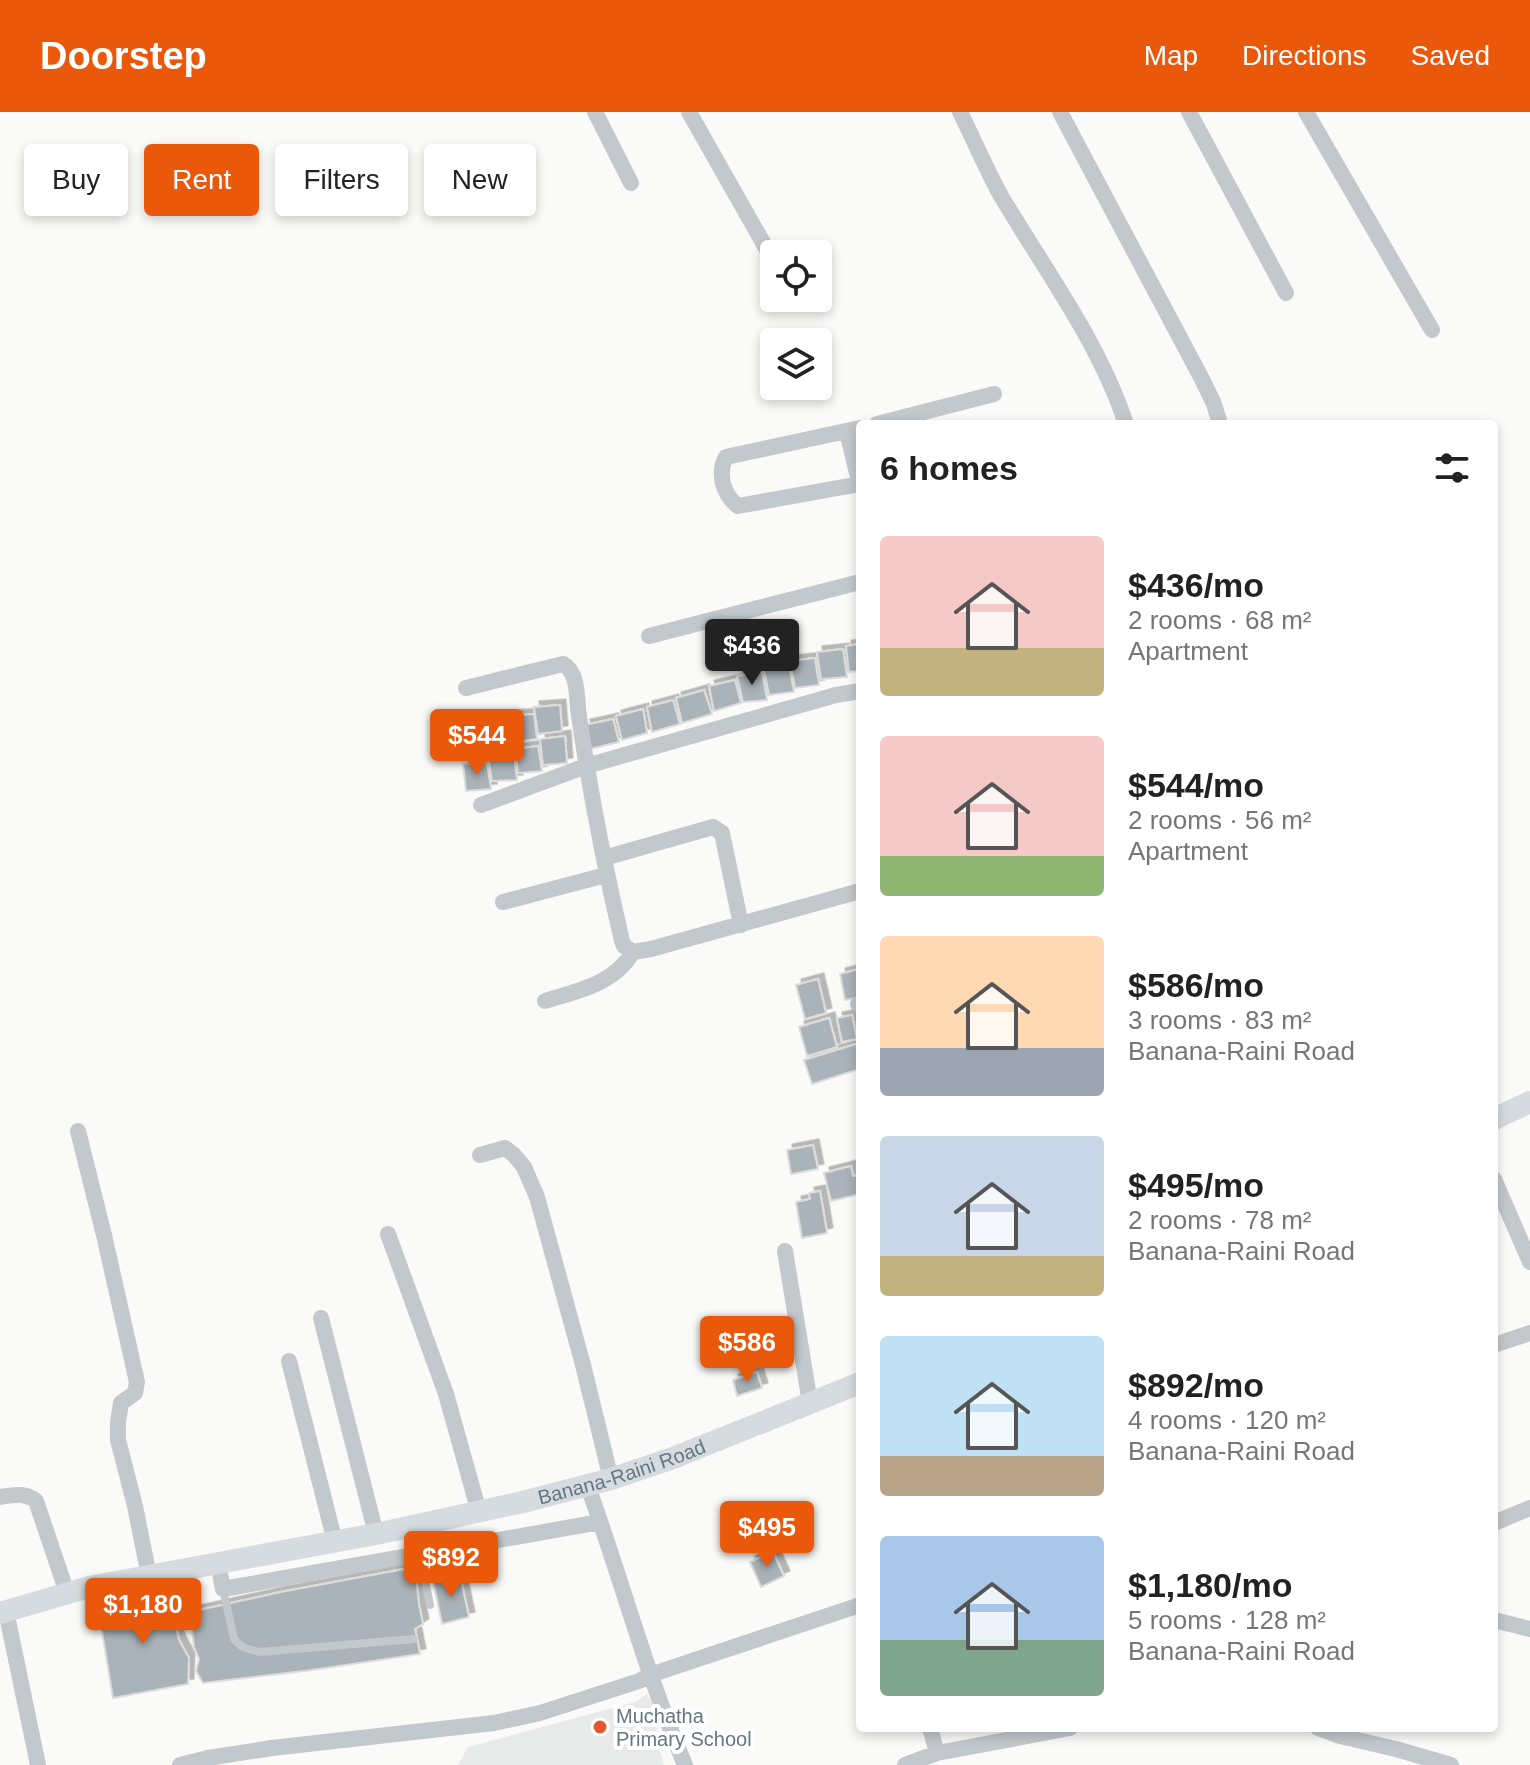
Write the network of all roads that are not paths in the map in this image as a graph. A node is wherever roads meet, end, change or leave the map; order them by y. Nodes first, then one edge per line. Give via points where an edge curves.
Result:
1 (595, 112) edge
2 (689, 112) edge
3 (960, 112) edge
4 (1060, 112) edge
5 (1189, 112) edge
6 (1306, 112) edge
7 (631, 183) dead end
8 (762, 240) edge
9 (1286, 293) dead end
10 (1432, 330) dead end
11 (994, 394) dead end
12 (893, 420) edge
13 (1125, 420) edge
14 (1219, 420) edge
15 (853, 430) edge
16 (856, 454) edge
17 (856, 486) edge
18 (856, 583) edge
19 (649, 636) dead end
20 (466, 688) dead end
21 (856, 692) edge
22 (586, 766) junction
23 (481, 805) dead end
24 (605, 866) junction
25 (856, 892) edge
26 (503, 902) dead end
27 (741, 925) junction
28 (633, 952) junction
29 (545, 1001) dead end
30 (1530, 1102) edge
31 (1498, 1117) edge
32 (78, 1131) dead end
33 (480, 1155) dead end
34 (1498, 1188) edge
35 (388, 1234) dead end
36 (785, 1251) dead end
37 (1530, 1262) edge
38 (321, 1318) dead end
39 (1530, 1333) edge
40 (1498, 1344) edge
41 (289, 1361) dead end
42 (856, 1385) edge
43 (810, 1403) junction
44 (611, 1479) junction
45 (587, 1484) junction
46 (0, 1497) edge
47 (1530, 1508) edge
48 (479, 1512) junction
49 (1498, 1521) edge
50 (600, 1522) junction
51 (376, 1534) junction
52 (335, 1542) junction
53 (420, 1555) junction
54 (218, 1563) junction
55 (149, 1576) junction
56 (223, 1589) junction
57 (67, 1593) junction
58 (430, 1605) dead end
59 (856, 1606) edge
60 (3, 1612) edge
61 (1498, 1621) edge
62 (1530, 1629) edge
63 (413, 1639) dead end
64 (650, 1675) junction
65 (930, 1732) edge
66 (1052, 1732) edge
67 (1329, 1732) edge
68 (929, 1759) edge
69 (1425, 1761) edge
70 (38, 1765) edge
71 (180, 1765) edge
72 (685, 1765) edge
73 (905, 1765) edge
74 (1451, 1765) edge

1 - 7 street
2 - 8 street
3 - 13 street via 1000,194 1089,344
4 - 14 street
5 - 9 street
6 - 10 street
11 - 12 street
15 - 16 street
15 - 17 street via 726,457 721,476 738,506
18 - 19 street
20 - 22 street via 568,666
21 - 22 street
22 - 23 street
22 - 24 street
24 - 26 street
24 - 27 street via 718,829
24 - 28 street via 622,941
25 - 27 street
27 - 28 street
28 - 29 street via 614,975
30 - 31 main road
32 - 55 street via 137,1382 135,1393 121,1403 118,1440
33 - 44 street via 505,1148 524,1167 537,1197
34 - 37 street
35 - 48 street via 446,1394
36 - 43 street
38 - 51 street
39 - 40 street
41 - 52 street
42 - 43 main road, Banana-Raini Road
43 - 44 main road, Banana-Raini Road
44 - 45 main road, Banana-Raini Road
45 - 48 main road, Banana-Raini Road
45 - 50 street
46 - 57 street via 29,1495 36,1501
47 - 49 street
48 - 51 main road, Banana-Raini Road
50 - 53 street
50 - 64 street
51 - 52 main road, Banana-Raini Road
52 - 54 main road, Banana-Raini Road
53 - 56 street
53 - 58 lane
54 - 55 main road, Banana-Raini Road
54 - 56 street
55 - 57 main road, Banana-Raini Road
56 - 63 lane via 234,1639 247,1650
57 - 60 main road, Banana-Raini Road
59 - 64 street
60 - 70 street
61 - 62 street
64 - 71 street via 563,1706 494,1723 272,1748
64 - 72 street
65 - 68 street
66 - 68 street
67 - 69 street
68 - 73 street
69 - 74 street

